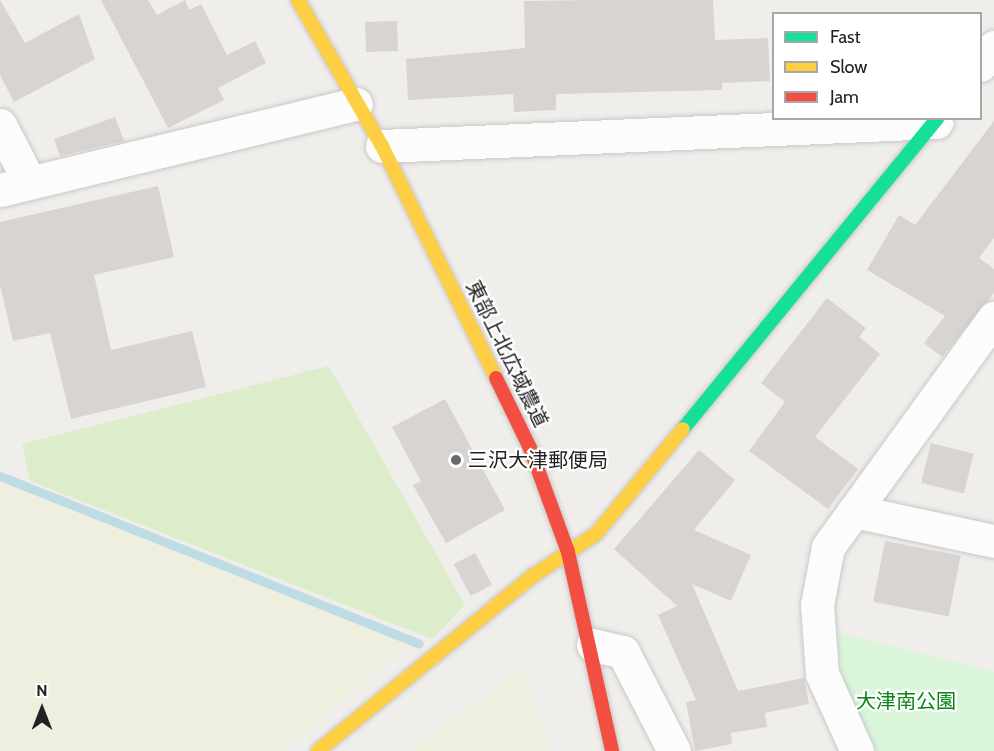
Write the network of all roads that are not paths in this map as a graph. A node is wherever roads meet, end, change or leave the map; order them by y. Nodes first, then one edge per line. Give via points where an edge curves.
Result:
1 (298, 0) edge
2 (994, 47) edge
3 (982, 64) edge
4 (356, 104) junction
5 (937, 120) edge
6 (0, 125) edge
7 (382, 146) junction
8 (15, 186) edge
9 (994, 318) edge
10 (854, 511) junction
11 (994, 541) edge
12 (568, 552) junction
13 (592, 645) junction
14 (318, 751) edge
15 (612, 751) edge
16 (674, 751) edge
17 (857, 751) edge

1 - 4 street, 東部上北広域農道
2 - 3 street
4 - 7 street, 東部上北広域農道
4 - 8 street
5 - 7 street
5 - 12 street via 596,534
6 - 8 street
7 - 12 street, 東部上北広域農道 via 531,448
9 - 10 street
10 - 11 street
10 - 17 street via 828,547 817,604 822,674
12 - 13 street, 東部上北広域農道
12 - 14 street
13 - 15 street, 東部上北広域農道
13 - 16 street via 623,652

